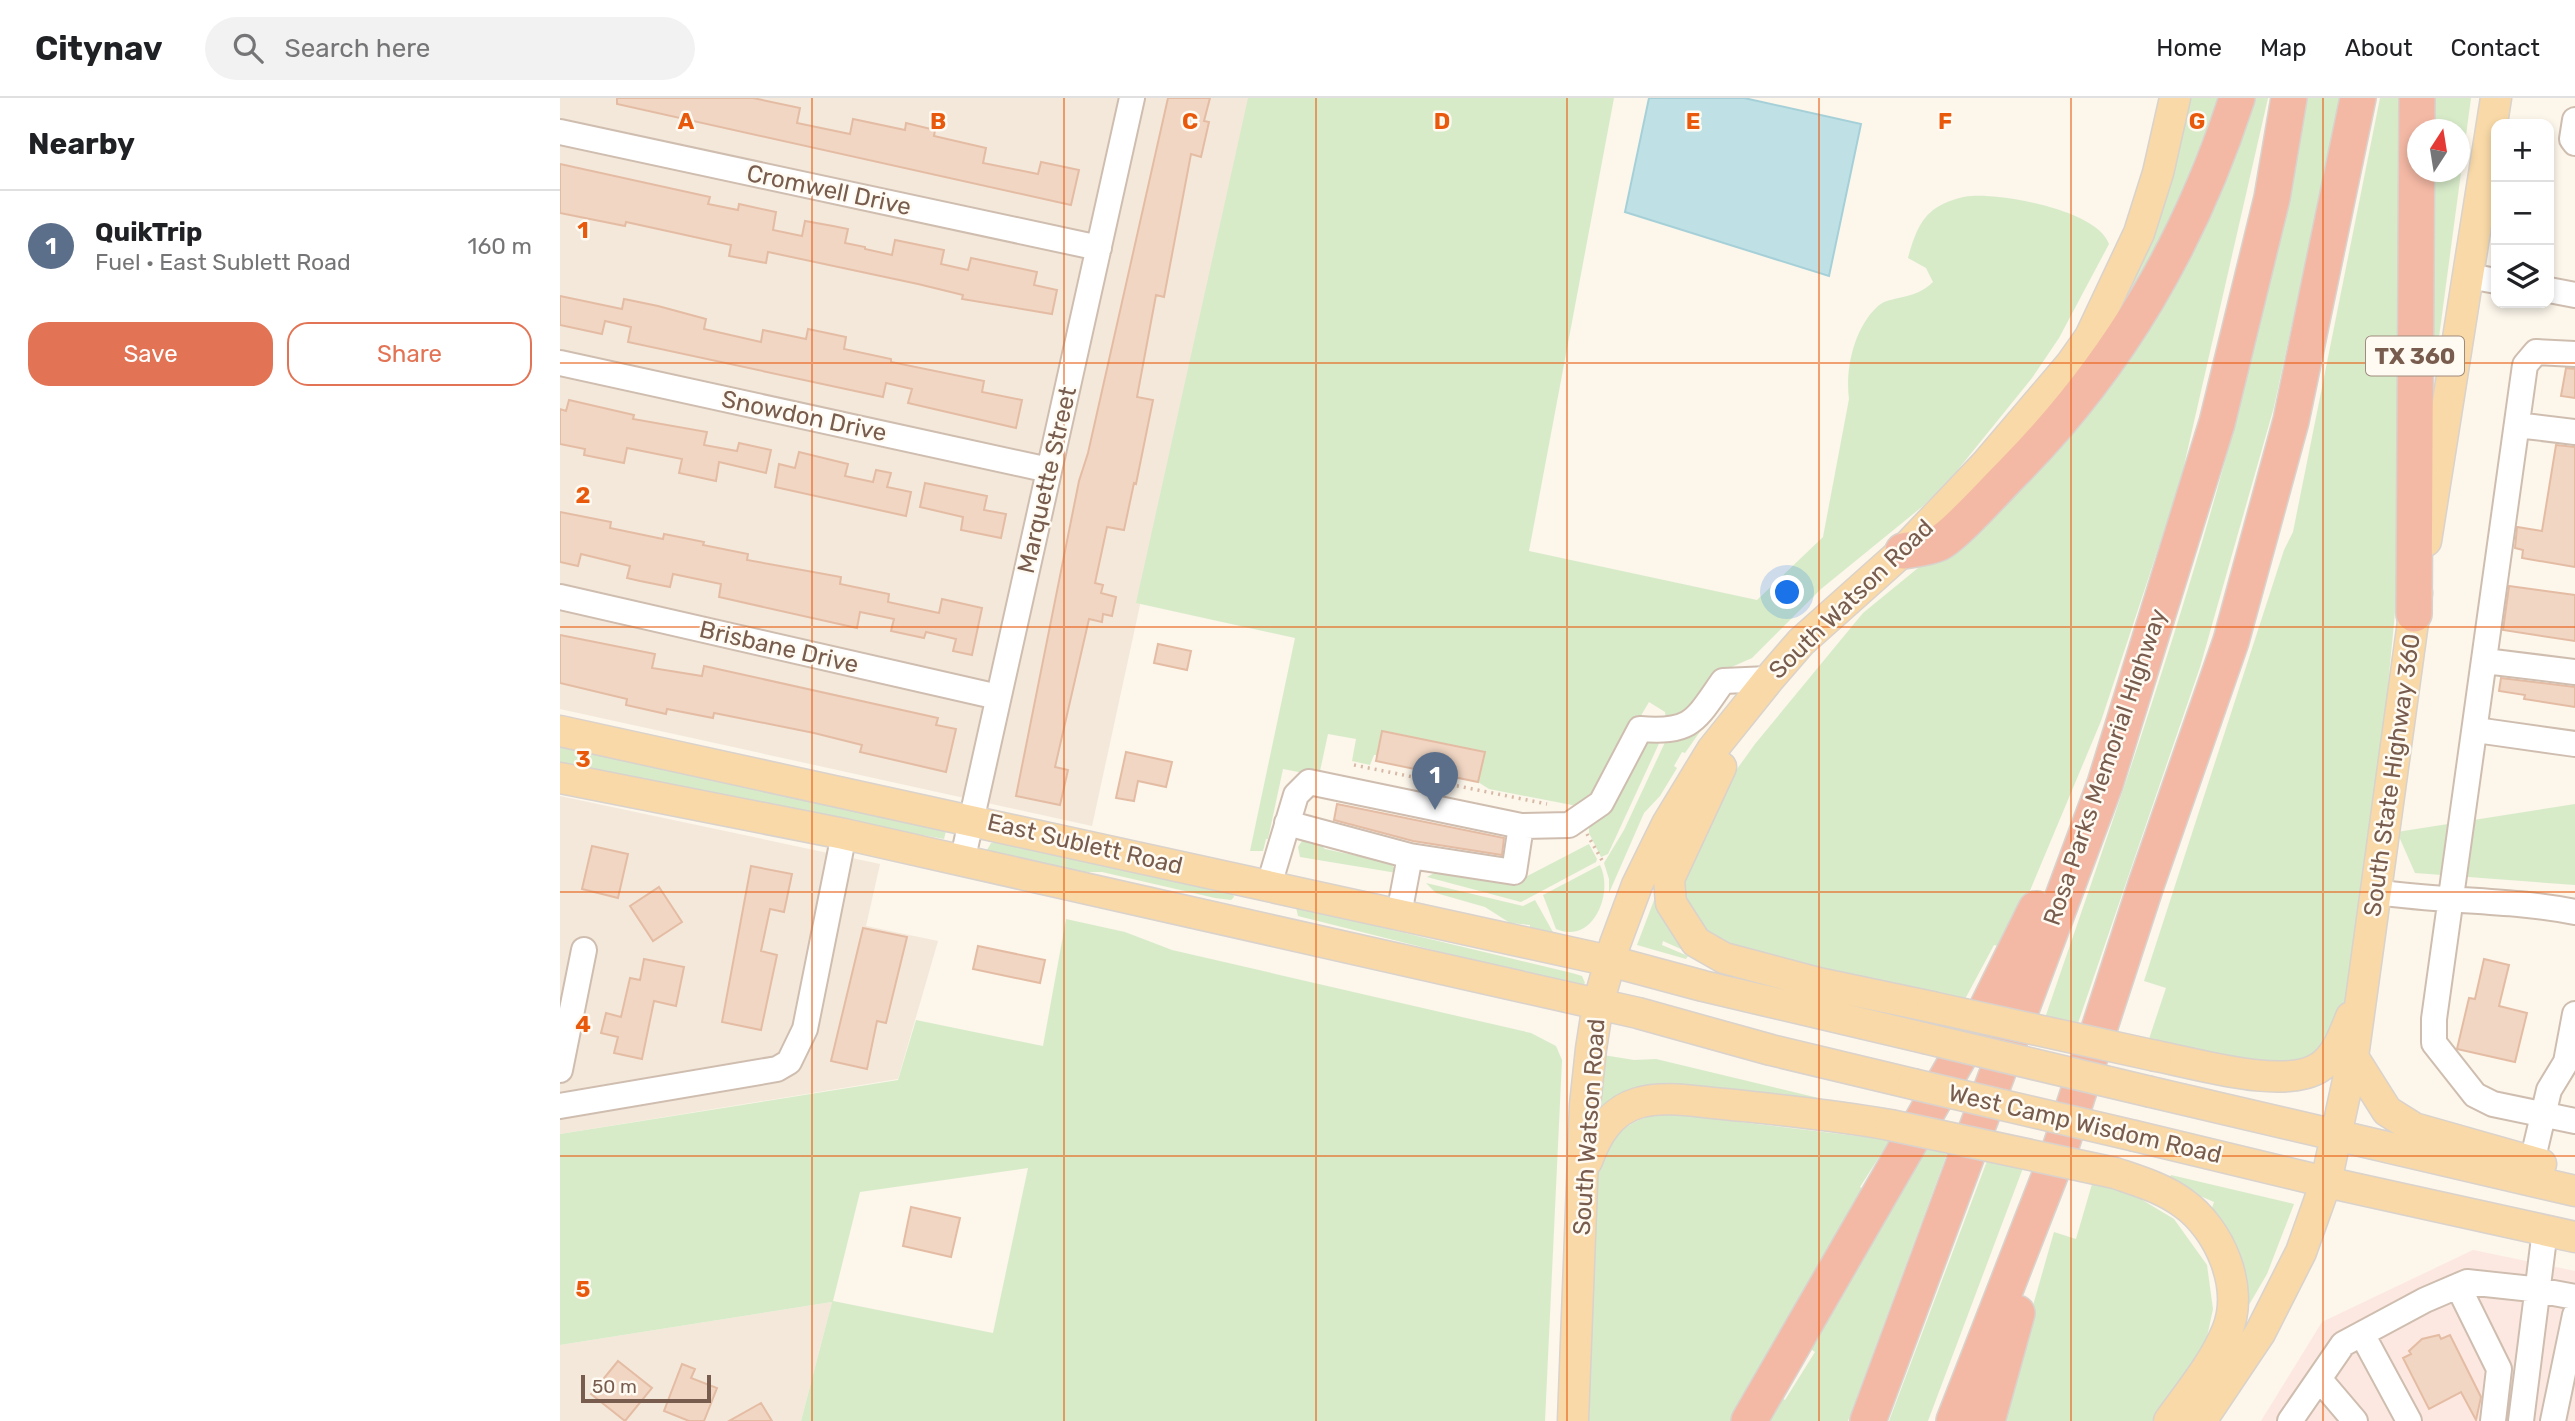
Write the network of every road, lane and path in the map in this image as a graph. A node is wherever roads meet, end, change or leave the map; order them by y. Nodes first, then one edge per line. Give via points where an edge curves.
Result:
1 (1132, 98) edge
2 (2175, 98) edge
3 (2236, 98) edge
4 (2289, 98) edge
5 (2358, 98) edge
6 (2417, 98) edge
7 (2496, 98) edge
8 (2575, 120) edge
9 (560, 132) edge
10 (2575, 143) edge
11 (1099, 248) junction
12 (2483, 279) edge
13 (2554, 291) edge
14 (2575, 295) edge
15 (2575, 354) edge
16 (560, 363) edge
17 (2517, 425) junction
18 (2575, 432) edge
19 (1049, 470) junction
20 (1903, 551) junction
21 (560, 597) edge
22 (2414, 614) junction
23 (2485, 661) junction
24 (2575, 672) edge
25 (1769, 679) junction
26 (998, 697) junction
27 (1751, 703) junction
28 (2476, 730) junction
29 (560, 731) edge
30 (2575, 744) edge
31 (1354, 765) dead end
32 (560, 778) edge
33 (2105, 784) junction
34 (1554, 806) dead end
35 (971, 819) junction
36 (1287, 822) junction
37 (1521, 825) junction
38 (1585, 831) dead end
39 (844, 834) junction
40 (1410, 856) junction
41 (962, 862) junction
42 (1603, 862) dead end
43 (1269, 885) junction
44 (2376, 891) junction
45 (2453, 900) junction
46 (2575, 912) edge
47 (1399, 914) junction
48 (1254, 927) junction
49 (584, 950) dead end
50 (1610, 961) junction
51 (2362, 992) junction
52 (1598, 1004) junction
53 (2575, 1014) edge
54 (2353, 1057) junction
55 (560, 1070) edge
56 (560, 1106) edge
57 (2542, 1113) junction
58 (2575, 1121) edge
59 (2338, 1135) junction
60 (2059, 1152) junction
61 (2532, 1162) junction
62 (2575, 1172) edge
63 (1582, 1177) junction
64 (2326, 1182) junction
65 (2575, 1191) edge
66 (2545, 1230) junction
67 (2575, 1237) edge
68 (2458, 1286) junction
69 (2538, 1290) junction
70 (2575, 1297) edge
71 (2575, 1315) edge
72 (2362, 1334) junction
73 (2320, 1381) junction
74 (2525, 1389) junction
75 (2572, 1401) edge
76 (1573, 1421) edge
77 (1749, 1421) edge
78 (1868, 1421) edge
79 (1954, 1421) edge
80 (1987, 1421) edge
81 (2169, 1421) edge
82 (2201, 1421) edge
83 (2290, 1421) edge
84 (2355, 1421) edge
85 (2409, 1421) edge
86 (2494, 1421) edge
87 (2521, 1421) edge
88 (2553, 1421) edge

1 - 11 street, Marquette Street
2 - 20 main road, South Watson Road via 2139,233 2090,337 2034,410
3 - 20 highway via 2195,212 2146,305 2090,386 2039,446 1940,543
4 - 33 highway, Rosa Parks Memorial Highway via 2272,198 2217,423
5 - 60 highway via 2291,421 2258,547 2231,641
6 - 22 highway, TX 360
7 - 12 main road, South State Highway 360
8 - 10 street
9 - 11 street, Cromwell Drive
11 - 19 street, Marquette Street
12 - 22 main road, South State Highway 360
13 - 14 street
15 - 17 street via 2547,350 2531,356 2525,365
16 - 19 street, Snowdon Drive
17 - 18 street
17 - 23 street
19 - 26 street, Marquette Street
20 - 25 main road, South Watson Road via 1801,642
21 - 26 street, Brisbane Drive
22 - 44 main road, South State Highway 360 / TX 360
23 - 24 street
23 - 28 street
25 - 27 main road, South Watson Road
25 - 37 street via 1723,681 1696,719 1672,731 1640,729 1601,803 1569,825
26 - 35 street, Marquette Street
27 - 50 main road, South Watson Road via 1712,750 1667,824 1637,885
27 - 51 main road, bridge via 1669,879 1671,903 1683,926 1696,942 1724,958 1818,983 2266,1076 2320,1067 2338,1047
28 - 30 street
28 - 45 street
29 - 35 main road, East Sublett Road
31 - 34 path
32 - 39 main road, East Sublett Road
33 - 77 highway via 2082,807 1987,1008
33 - 78 highway, Rosa Parks Memorial Highway
35 - 41 street, Marquette Street
35 - 43 main road, East Sublett Road
36 - 37 street via 1296,795 1309,782
36 - 40 street
36 - 43 street
37 - 40 street via 1514,872
38 - 42 path
39 - 41 main road, East Sublett Road
39 - 56 street via 805,1029 789,1062 777,1069
40 - 47 street
41 - 48 main road, East Sublett Road
43 - 47 main road, East Sublett Road
43 - 48 main road
44 - 45 street
44 - 51 main road, South State Highway 360 / TX 360
45 - 46 street
45 - 57 street via 2434,1043 2475,1095 2493,1104
47 - 50 main road, East Sublett Road
48 - 52 main road, East Sublett Road
49 - 55 street
50 - 52 main road, South Watson Road
50 - 59 main road, West Camp Wisdom Road, bridge
51 - 54 main road, South State Highway 360 / TX 360
52 - 63 main road, South Watson Road via 1585,1105
52 - 64 main road, West Camp Wisdom Road, bridge
53 - 57 street via 2564,1069 2553,1081
54 - 59 main road, South State Highway 360 / TX 360
54 - 61 main road via 2387,1111 2414,1128
57 - 58 street
57 - 61 street
59 - 64 main road, South State Highway 360 / TX 360
59 - 65 main road, West Camp Wisdom Road
60 - 79 highway
60 - 80 highway
61 - 62 main road
63 - 76 main road, South Watson Road
63 - 81 main road, bridge via 1595,1139 1615,1114 1637,1103 1681,1100 1835,1115 2115,1173 2151,1185 2184,1203 2213,1234 2231,1283 2233,1314 2227,1332
64 - 66 main road, West Camp Wisdom Road
64 - 82 main road, South State Highway 360 / TX 360 via 2301,1252 2260,1333
66 - 67 main road, West Camp Wisdom Road
66 - 69 street
68 - 69 street via 2467,1282
68 - 72 street
68 - 86 street via 2499,1369
69 - 70 street
69 - 74 street
71 - 75 street
72 - 73 street via 2343,1344
72 - 85 street
73 - 83 street
73 - 84 street
74 - 75 street
74 - 87 street
75 - 88 street

